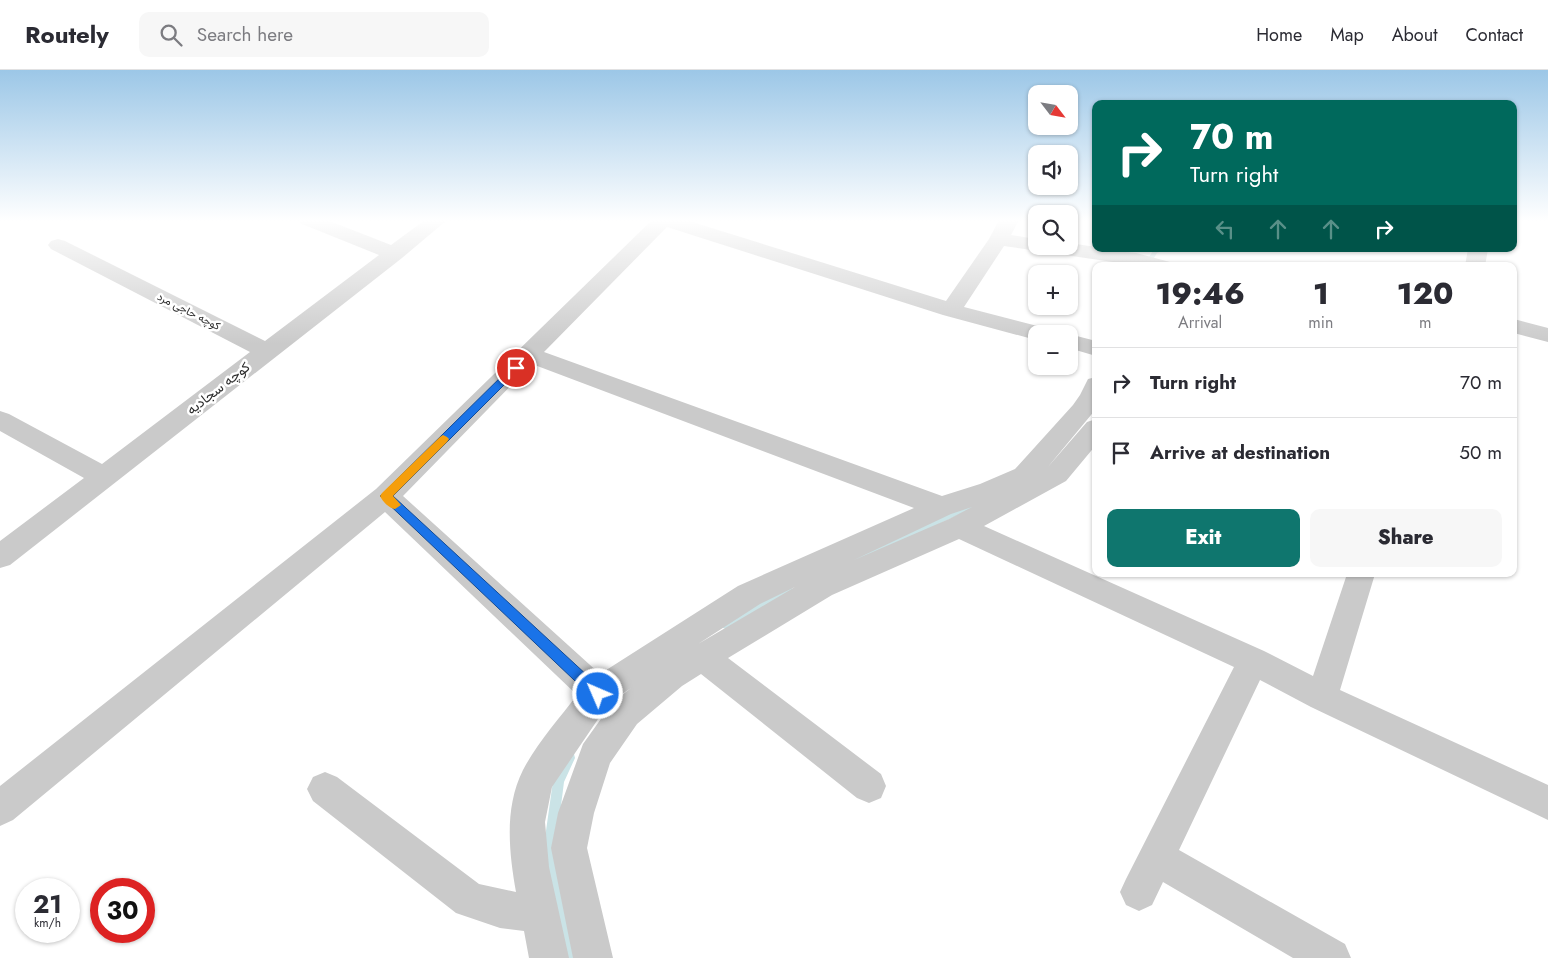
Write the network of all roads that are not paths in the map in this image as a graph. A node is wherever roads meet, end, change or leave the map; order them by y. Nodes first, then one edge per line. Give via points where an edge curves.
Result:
1 (92, 261) edge
2 (384, 261) edge
3 (623, 261) edge
4 (796, 261) edge
5 (984, 261) edge
6 (951, 310) junction
7 (1517, 327) edge
8 (1028, 331) edge
9 (1548, 335) edge
10 (1078, 344) edge
11 (1092, 348) edge
12 (266, 351) junction
13 (529, 355) junction
14 (1092, 397) edge
15 (0, 420) edge
16 (1092, 433) edge
17 (104, 477) junction
18 (386, 496) junction
19 (950, 517) junction
20 (0, 557) edge
21 (1360, 577) edge
22 (703, 656) junction
23 (1253, 661) junction
24 (598, 694) junction
25 (1322, 698) junction
26 (869, 786) dead end
27 (325, 789) dead end
28 (1548, 803) edge
29 (0, 808) edge
30 (1156, 857) junction
31 (1139, 892) dead end
32 (540, 914) junction
33 (549, 958) edge
34 (593, 958) edge
35 (1331, 958) edge

1 - 12 street, کوچه حاجی مرد
2 - 12 street, کوچه سجادیه
3 - 13 street
4 - 6 street
5 - 6 street
6 - 8 street
7 - 9 street
10 - 11 street
12 - 17 street, کوچه سجادیه
13 - 18 street
13 - 19 street
14 - 19 street via 1024,476 990,491
15 - 17 street
16 - 19 street via 1056,474
17 - 20 street, کوچه سجادیه
18 - 24 street
18 - 29 street
19 - 22 street via 822,586
19 - 23 street
19 - 24 street via 749,595
21 - 25 street
22 - 26 street
22 - 34 street via 671,676 625,713 595,755 576,813 569,848
23 - 25 street
23 - 30 street
24 - 32 street via 536,781 527,822 530,867
25 - 28 street
27 - 32 street via 469,900 500,909
30 - 31 street
30 - 35 street
32 - 33 street

